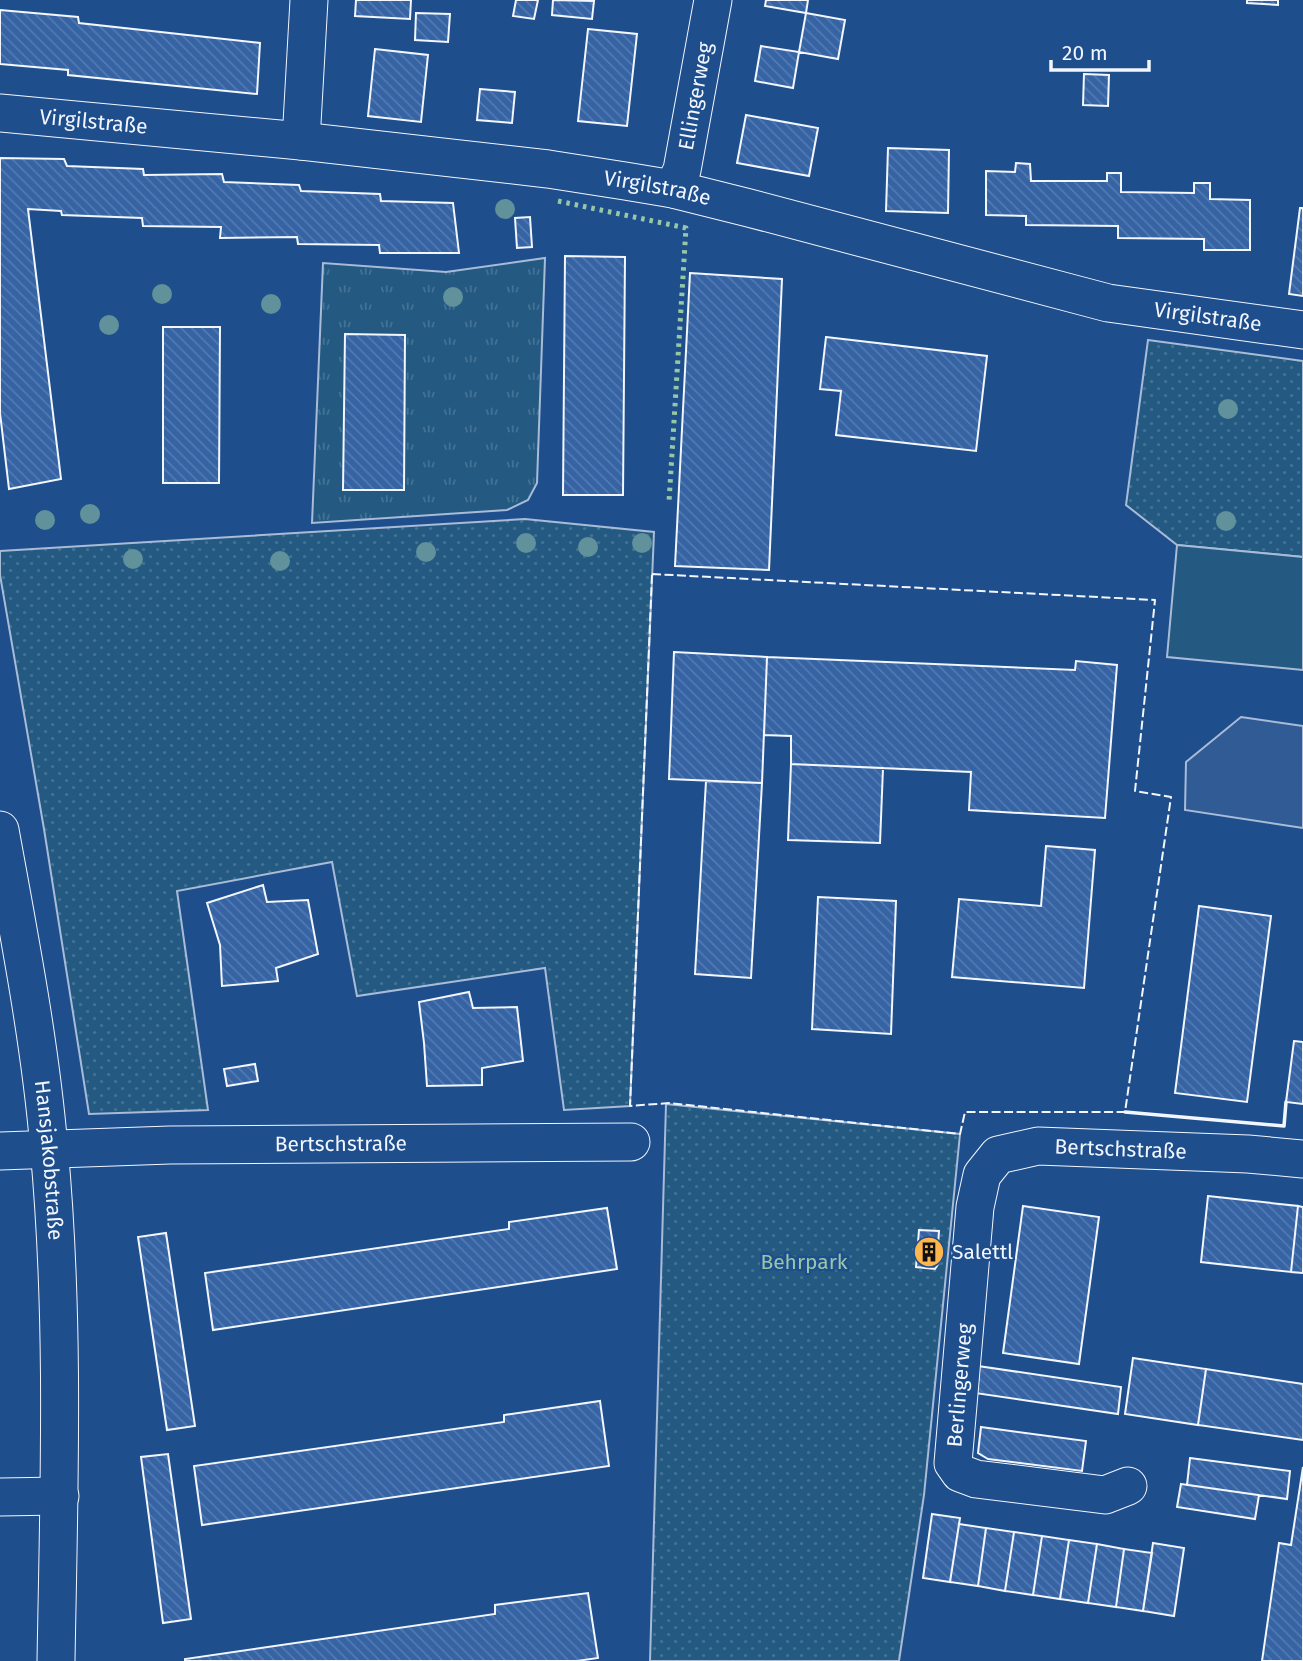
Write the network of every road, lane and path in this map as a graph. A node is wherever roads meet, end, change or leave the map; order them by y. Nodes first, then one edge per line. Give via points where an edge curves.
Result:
1 (309, 0) edge
2 (713, 0) edge
3 (0, 113) edge
4 (302, 141) junction
5 (673, 189) junction
6 (1303, 331) edge
7 (0, 830) edge
8 (632, 1142) dead end
9 (49, 1148) junction
10 (0, 1151) edge
11 (1303, 1159) edge
12 (975, 1207) joint
13 (1128, 1486) dead end
14 (60, 1496) junction
15 (0, 1497) edge
16 (56, 1661) edge

1 - 4 street
2 - 5 street, Ellingerweg via 682,170
3 - 4 street, Virgilstraße
4 - 5 street, Virgilstraße via 548,169
5 - 6 street, Virgilstraße via 1108,303
7 - 9 street, Hansjakobstraße
8 - 9 street, Bertschstraße
9 - 10 street, Bertschstraße
9 - 14 street, Hansjakobstraße via 60,1330
11 - 12 street, Bertschstraße via 1038,1146 998,1155 982,1175
12 - 13 street, Berlingerweg via 953,1463 960,1473 976,1479 1105,1495
14 - 15 street
14 - 16 street, Hansjakobstraße

